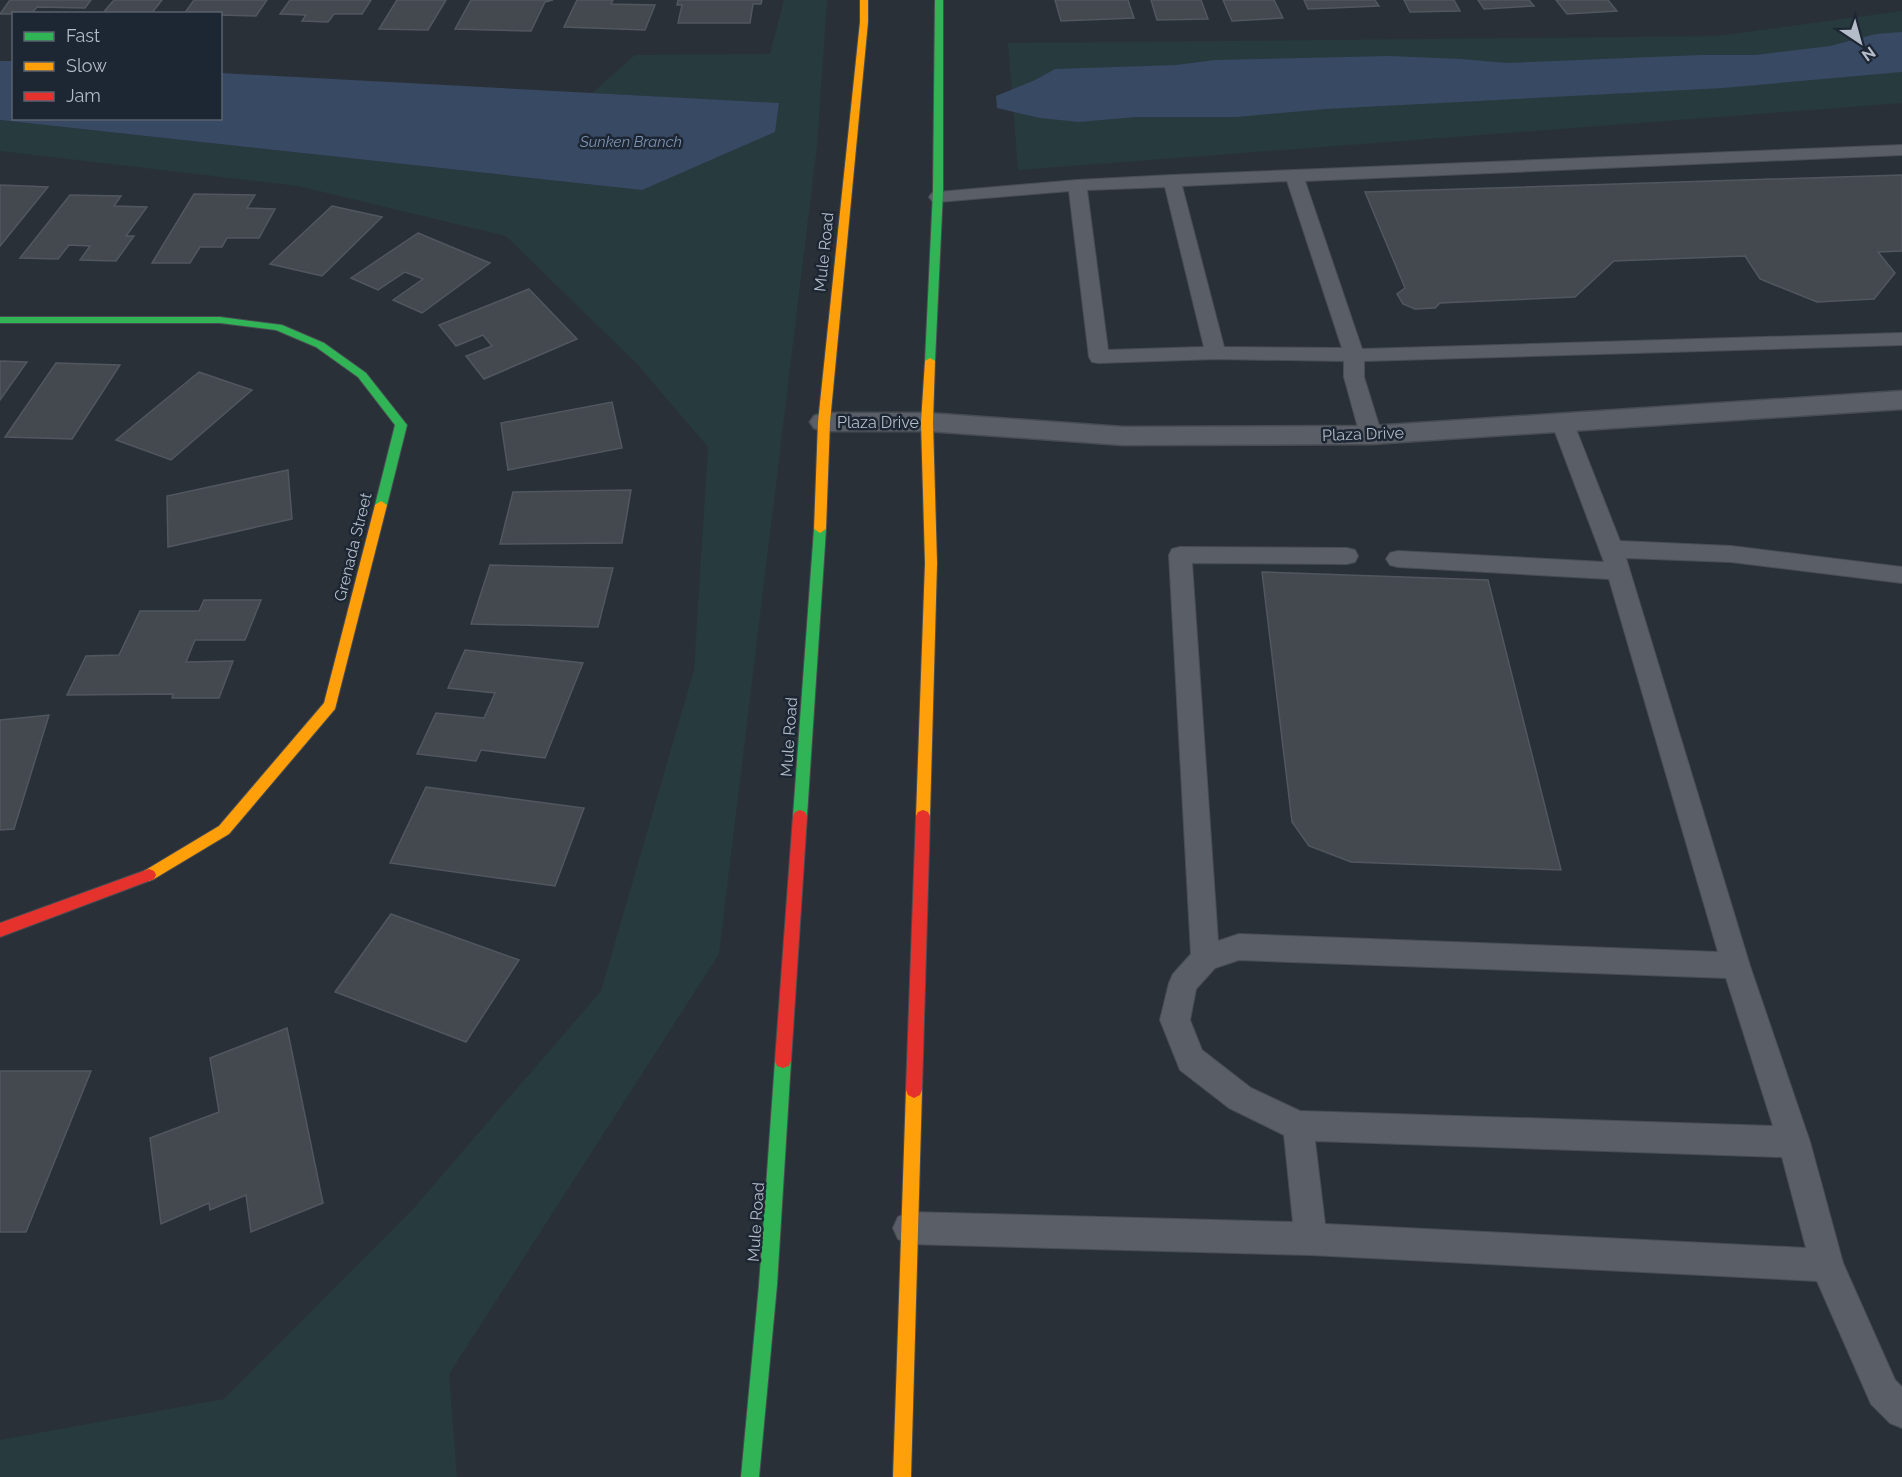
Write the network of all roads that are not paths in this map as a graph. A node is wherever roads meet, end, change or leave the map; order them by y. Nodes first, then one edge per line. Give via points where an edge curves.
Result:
1 (864, 0) edge
2 (939, 0) edge
3 (1902, 150) edge
4 (1294, 175) junction
5 (1173, 180) junction
6 (1077, 185) junction
7 (938, 197) junction
8 (0, 320) edge
9 (1902, 339) edge
10 (1216, 353) junction
11 (1354, 355) junction
12 (1902, 400) edge
13 (824, 422) junction
14 (927, 422) junction
15 (1563, 424) junction
16 (1371, 435) junction
17 (1347, 556) dead end
18 (1398, 558) dead end
19 (1614, 560) junction
20 (1902, 575) edge
21 (0, 930) edge
22 (1205, 958) junction
23 (1736, 966) junction
24 (1298, 1126) junction
25 (1794, 1142) junction
26 (909, 1228) junction
27 (1311, 1239) junction
28 (1827, 1265) junction
29 (1902, 1411) edge
30 (750, 1477) edge
31 (902, 1477) edge

1 - 13 main road, Mule Road
2 - 7 main road
3 - 4 lane
4 - 5 lane
4 - 11 lane
5 - 6 lane
5 - 10 lane
6 - 7 lane
6 - 10 lane via 1099,357
7 - 14 main road
8 - 21 main road, Grenada Street via 220,320 278,327 320,345 362,375 401,425 330,705 224,830 150,875
9 - 11 lane
10 - 11 lane
11 - 16 lane via 1354,377
12 - 15 street, Plaza Drive
13 - 14 street, Plaza Drive
13 - 30 main road, Mule Road via 768,1285
14 - 16 street, Plaza Drive via 1123,436
14 - 26 main road via 931,563
15 - 16 street, Plaza Drive
15 - 19 lane
17 - 22 lane via 1179,555
18 - 19 lane
19 - 20 lane via 1731,554
19 - 23 lane
22 - 23 lane via 1239,947
22 - 24 lane via 1183,983 1175,1020 1191,1060 1240,1098
23 - 25 lane
24 - 25 lane
24 - 27 lane
25 - 28 lane
26 - 27 lane
26 - 31 main road
27 - 28 lane
28 - 29 lane via 1883,1392

